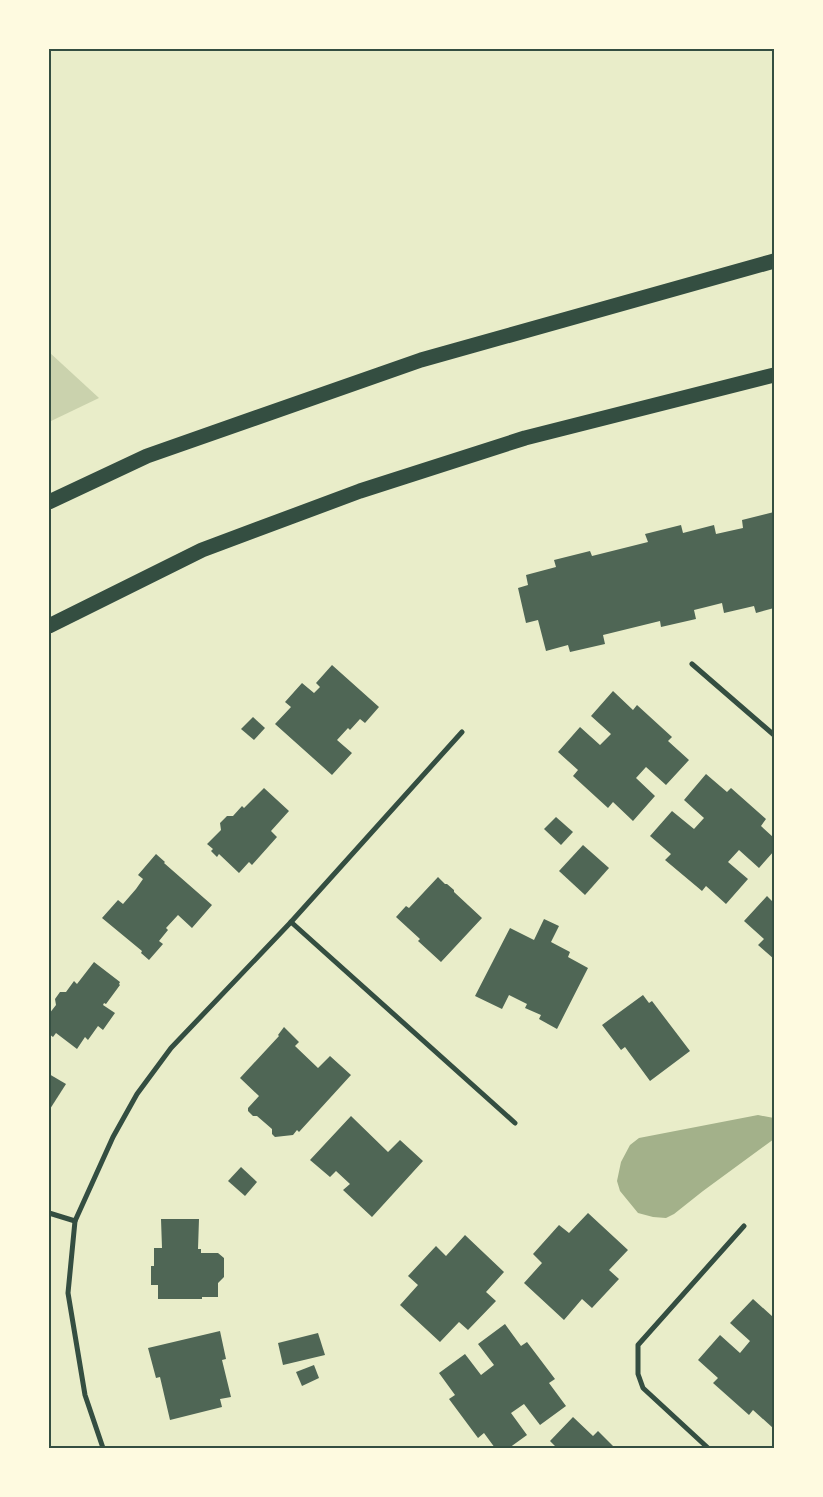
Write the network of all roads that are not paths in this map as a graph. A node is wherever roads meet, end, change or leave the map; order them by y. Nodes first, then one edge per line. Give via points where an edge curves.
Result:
1 (774, 261) edge
2 (774, 375) edge
3 (49, 502) edge
4 (49, 626) edge
5 (692, 664) dead end
6 (462, 732) dead end
7 (774, 735) edge
8 (291, 922) junction
9 (515, 1123) dead end
10 (49, 1213) edge
11 (75, 1221) junction
12 (744, 1226) dead end
13 (102, 1448) edge
14 (708, 1448) edge

1 - 3 highway via 421,360 147,456
2 - 4 highway via 525,438 360,491 202,550
5 - 7 street
6 - 8 street
8 - 9 street
8 - 11 street via 172,1048 137,1094 112,1137
10 - 11 street
11 - 13 street via 68,1293 85,1395
12 - 14 street via 638,1345 638,1374 643,1388

